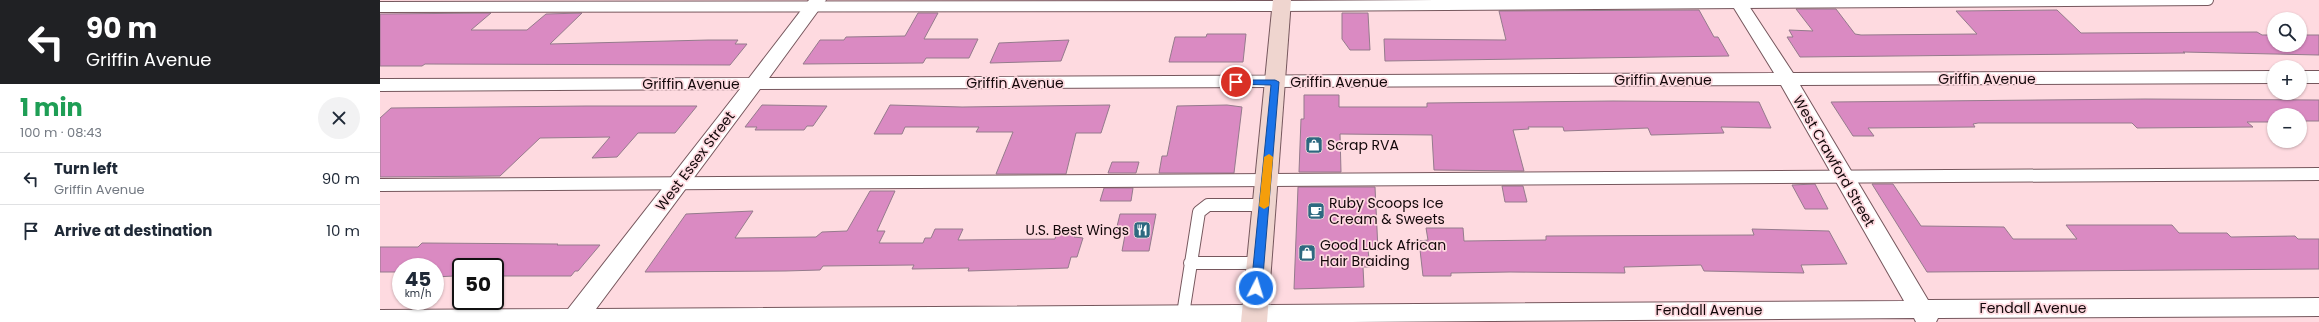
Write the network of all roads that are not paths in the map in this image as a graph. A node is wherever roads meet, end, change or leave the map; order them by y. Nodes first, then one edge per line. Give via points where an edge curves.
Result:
1 (2208, 0) edge
2 (1738, 1) edge
3 (816, 3) edge
4 (1281, 3) edge
5 (380, 7) edge
6 (2307, 77) edge
7 (2319, 77) edge
8 (2267, 78) edge
9 (1787, 79) junction
10 (1275, 82) junction
11 (754, 84) junction
12 (380, 85) edge
13 (2319, 174) edge
14 (1842, 177) junction
15 (1266, 180) junction
16 (678, 184) junction
17 (380, 185) edge
18 (1264, 205) junction
19 (1190, 263) junction
20 (1259, 263) junction
21 (2319, 306) edge
22 (1183, 314) junction
23 (1925, 315) edge
24 (1254, 318) edge
25 (380, 319) edge
26 (573, 320) edge

1 - 2 lane
2 - 4 lane
2 - 9 street, West Crawford Street
3 - 4 lane
3 - 5 lane
3 - 11 street, West Essex Street
4 - 10 main road
6 - 7 street
8 - 9 street, Griffin Avenue
9 - 10 street, Griffin Avenue
9 - 14 street, West Crawford Street
10 - 11 street, Griffin Avenue
10 - 15 main road
11 - 12 street, Griffin Avenue
11 - 16 street, West Essex Street
13 - 14 lane
14 - 15 lane
14 - 23 street, West Crawford Street
15 - 16 lane
15 - 18 main road
16 - 17 lane
16 - 26 street, West Essex Street
18 - 19 lane via 1208,205 1199,212
18 - 20 main road
19 - 20 lane
19 - 22 lane
20 - 24 main road
21 - 23 street, Fendall Avenue
22 - 24 street, Fendall Avenue
22 - 26 street, Fendall Avenue
23 - 24 street, Fendall Avenue
25 - 26 street, Fendall Avenue

